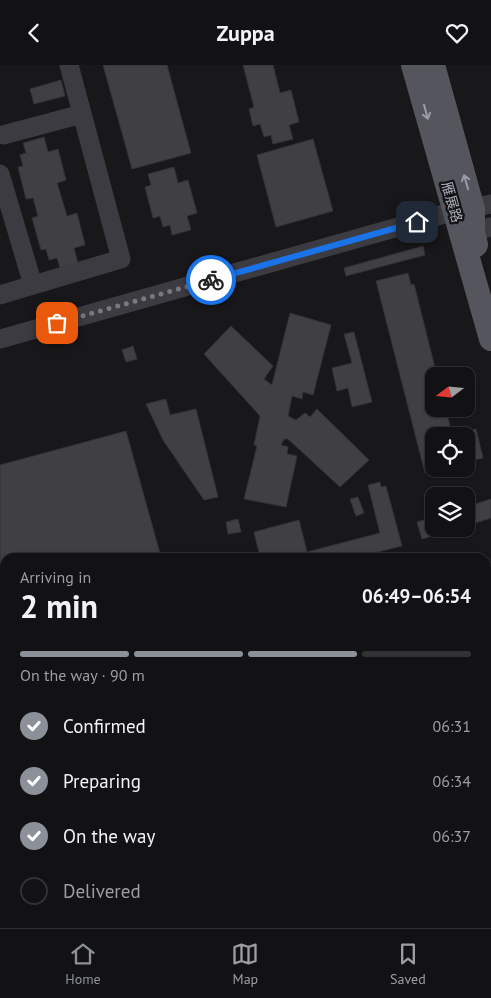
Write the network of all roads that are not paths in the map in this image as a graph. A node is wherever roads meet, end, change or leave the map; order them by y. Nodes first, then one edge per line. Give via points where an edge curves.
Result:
1 (69, 65) edge
2 (413, 65) edge
3 (433, 65) edge
4 (82, 114) junction
5 (1, 131) edge
6 (0, 173) edge
7 (473, 208) edge
8 (482, 229) edge
9 (33, 285) junction
10 (0, 295) edge
11 (491, 297) edge
12 (0, 339) edge
13 (491, 339) edge

1 - 4 street
2 -> 7 main road, 雁展路
7 -> 3 main road, 雁展路
4 - 5 street
4 - 9 street via 121,259
6 - 9 street
7 - 8 main road, 雁展路
7 - 12 street
7 - 13 main road, 雁展路
8 - 11 main road, 雁展路
9 - 10 street

